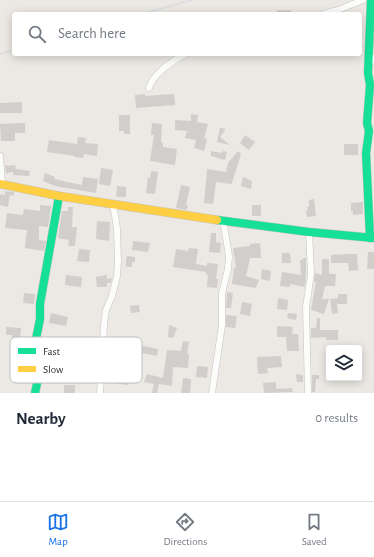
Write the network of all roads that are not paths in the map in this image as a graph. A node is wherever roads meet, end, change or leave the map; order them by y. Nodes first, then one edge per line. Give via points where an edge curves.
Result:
1 (363, 0) edge
2 (370, 0) edge
3 (330, 12) edge
4 (182, 56) edge
5 (371, 61) edge
6 (149, 88) dead end
7 (0, 156) edge
8 (1, 184) edge
9 (60, 196) junction
10 (113, 204) junction
11 (222, 220) junction
12 (309, 232) junction
13 (372, 238) edge
14 (36, 337) edge
15 (103, 337) edge
16 (37, 383) edge
17 (101, 383) edge
18 (35, 393) edge
19 (100, 393) edge
20 (212, 393) edge
21 (308, 393) edge

1 - 3 street
2 - 5 street
4 - 6 street via 170,63 151,82
5 - 13 street via 368,73 369,131 366,157
7 - 8 street
8 - 9 street
9 - 10 street
9 - 14 street
10 - 11 street
10 - 15 street via 118,261 114,289 106,310
11 - 12 street
11 - 20 street via 229,256 222,293 222,325
12 - 13 street
12 - 21 street via 311,274 306,307
16 - 18 street
17 - 19 street

